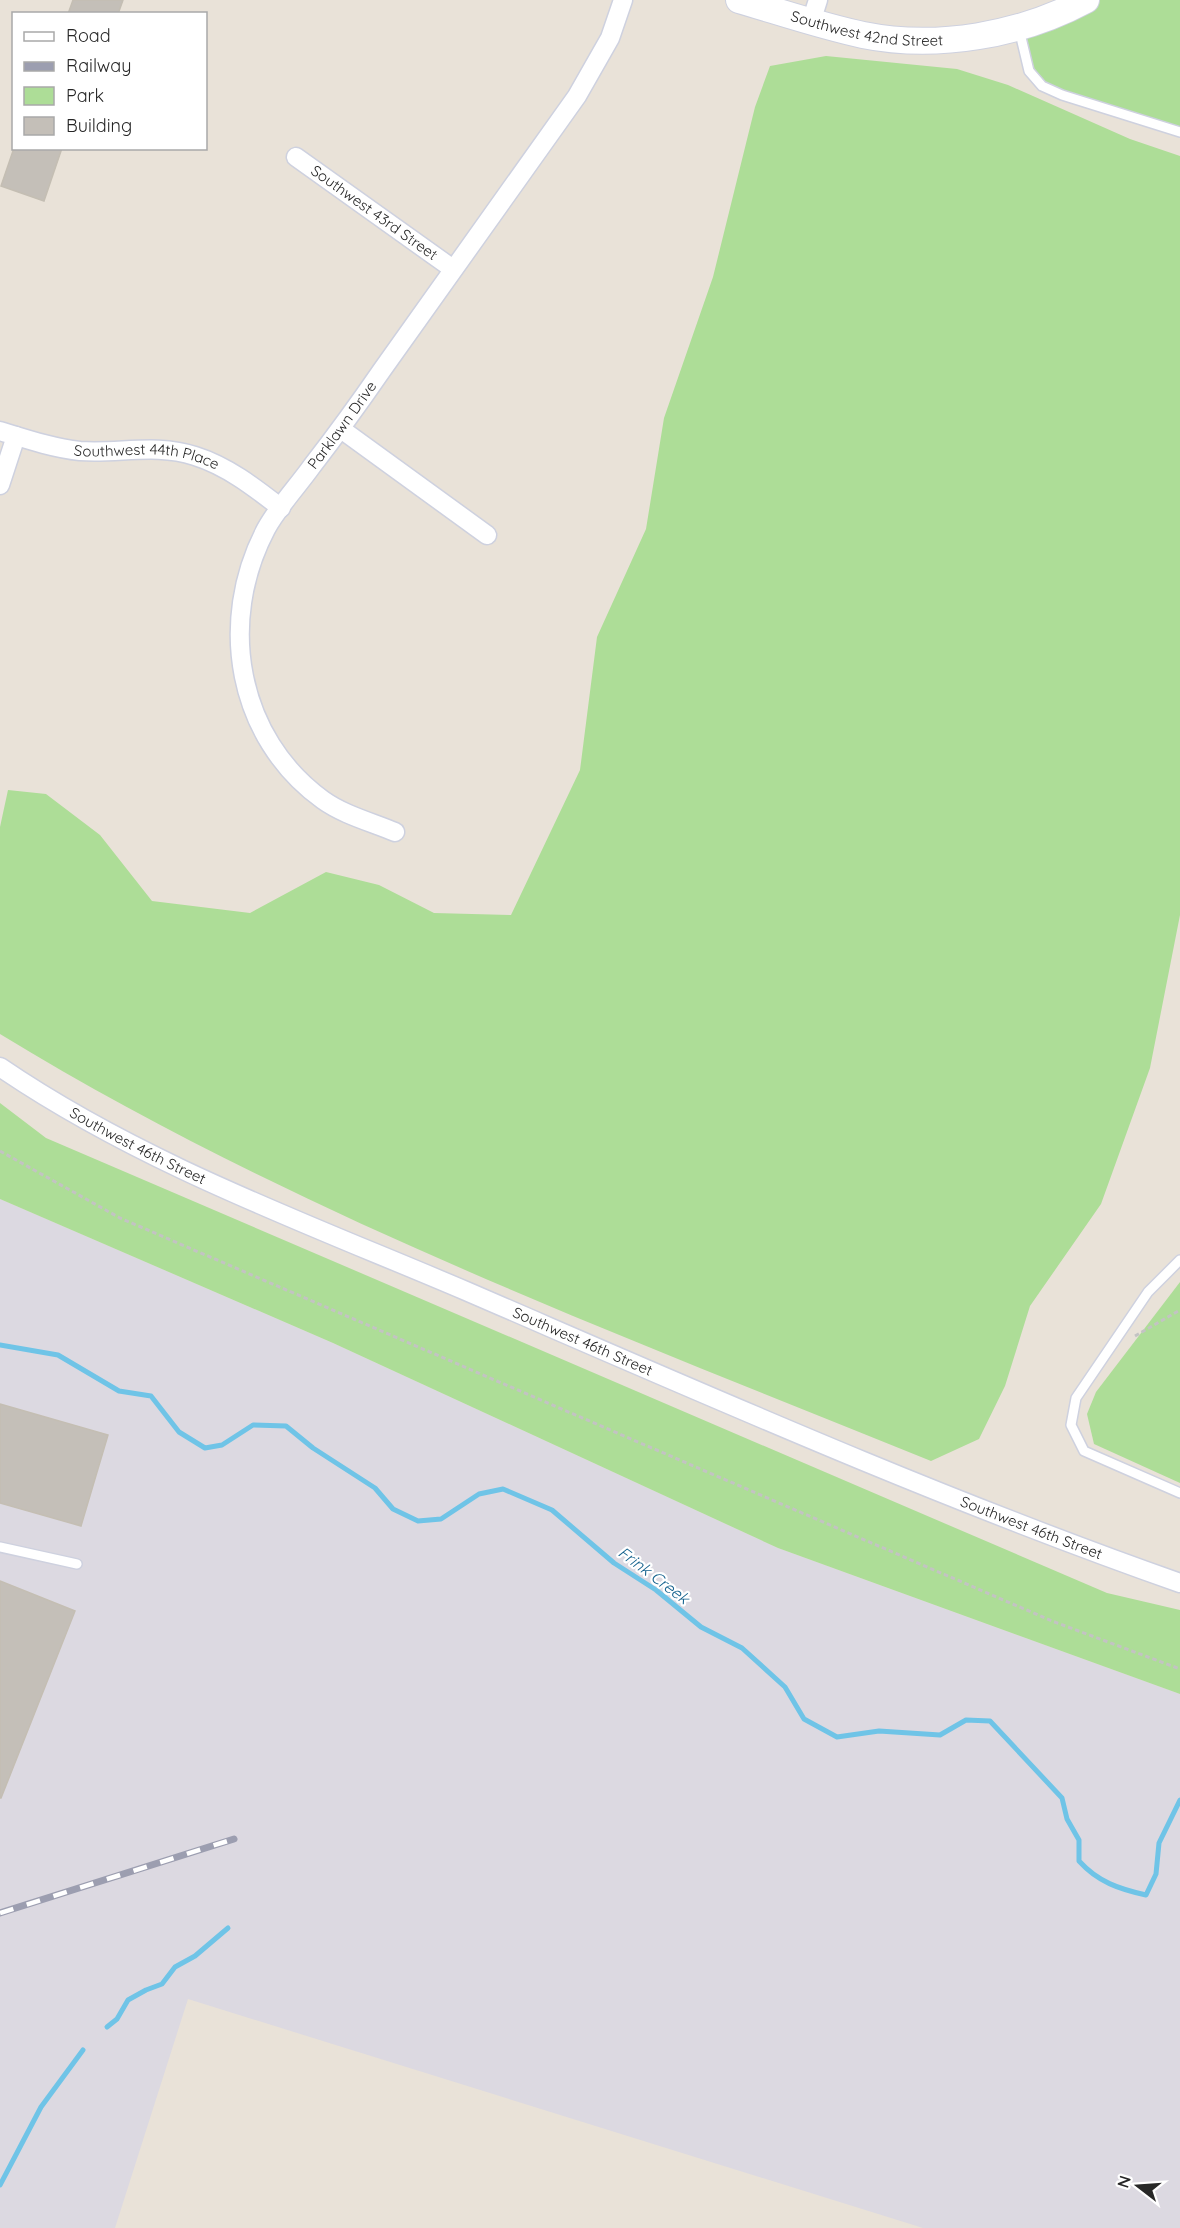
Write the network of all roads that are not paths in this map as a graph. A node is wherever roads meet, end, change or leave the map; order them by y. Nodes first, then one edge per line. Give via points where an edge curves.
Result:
1 (623, 0) edge
2 (739, 0) edge
3 (1086, 0) edge
4 (815, 11) edge
5 (1008, 30) junction
6 (1180, 132) edge
7 (296, 157) dead end
8 (453, 269) junction
9 (340, 429) junction
10 (8, 433) edge
11 (0, 485) edge
12 (281, 508) junction
13 (487, 535) dead end
14 (395, 832) dead end
15 (0, 1067) edge
16 (1180, 1260) edge
17 (1180, 1493) edge
18 (0, 1547) edge
19 (77, 1564) dead end
20 (1180, 1583) edge

1 - 8 street, Parklawn Drive via 595,68
2 - 4 main road, Southwest 42nd Street
3 - 5 main road, Southwest 42nd Street
4 - 5 main road, Southwest 42nd Street via 865,35 910,40 952,39
5 - 6 lane via 1029,71 1042,86
7 - 8 street, Southwest 43rd Street
8 - 9 street, Parklawn Drive
9 - 12 street, Parklawn Drive
9 - 13 street
10 - 11 street
10 - 12 street, Southwest 44th Place via 48,446 82,451 156,448 194,455 229,470
12 - 14 street, Parklawn Drive via 249,567 240,609 241,668 251,706 258,725 293,774 341,811
15 - 20 street, Southwest 46th Street via 139,1148 215,1183 1008,1520
16 - 17 lane via 1148,1292 1076,1398 1071,1425 1084,1451
18 - 19 lane

